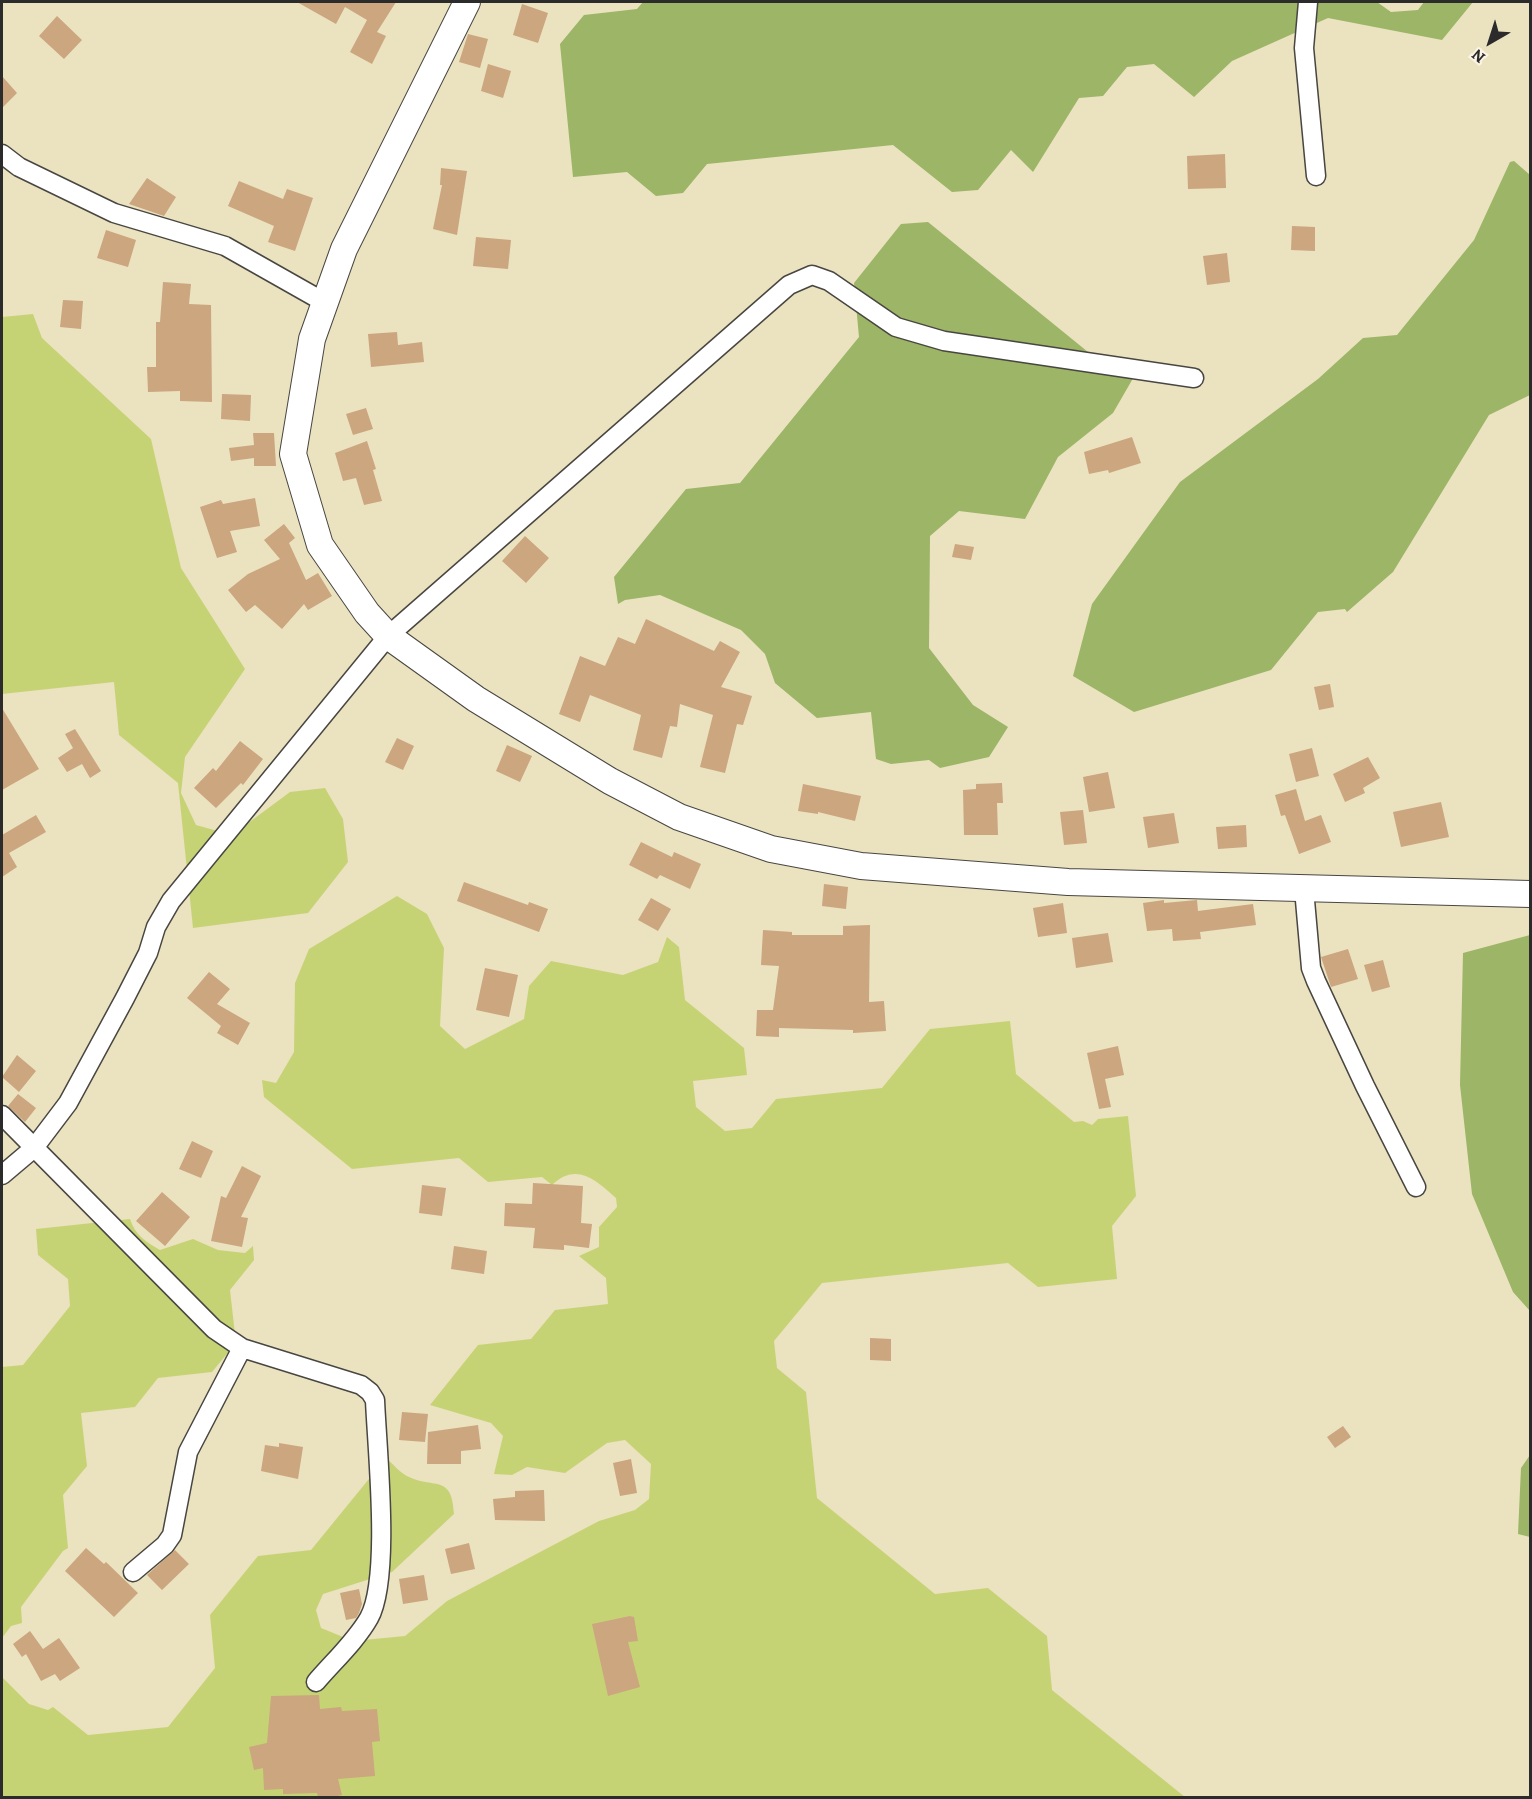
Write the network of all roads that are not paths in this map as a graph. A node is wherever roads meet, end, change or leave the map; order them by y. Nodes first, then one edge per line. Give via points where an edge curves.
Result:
1 (467, 2) edge
2 (1308, 2) edge
3 (2, 154) edge
4 (1316, 176) dead end
5 (324, 302) junction
6 (1194, 378) dead end
7 (388, 636) junction
8 (1304, 889) junction
9 (1530, 894) edge
10 (2, 1115) edge
11 (34, 1148) junction
12 (2, 1175) edge
13 (1416, 1186) dead end
14 (242, 1348) junction
15 (134, 1572) dead end
16 (316, 1682) dead end

1 - 5 main road via 344,249
2 - 4 street via 1304,48
3 - 5 street via 19,167 105,209 225,246
5 - 7 main road via 303,379 293,454 320,545 367,613
6 - 7 street via 944,341 896,327 829,281 812,275 789,285
7 - 8 main road via 476,699 610,781 679,817 771,849 861,866 995,877
7 - 11 street via 171,901 156,927 148,953 68,1103
8 - 9 main road
8 - 13 street via 1311,968
10 - 11 street
11 - 12 street
11 - 14 street via 214,1329
14 - 15 street via 188,1452 172,1535
14 - 16 street via 361,1385 375,1400 381,1546 376,1594 369,1618

